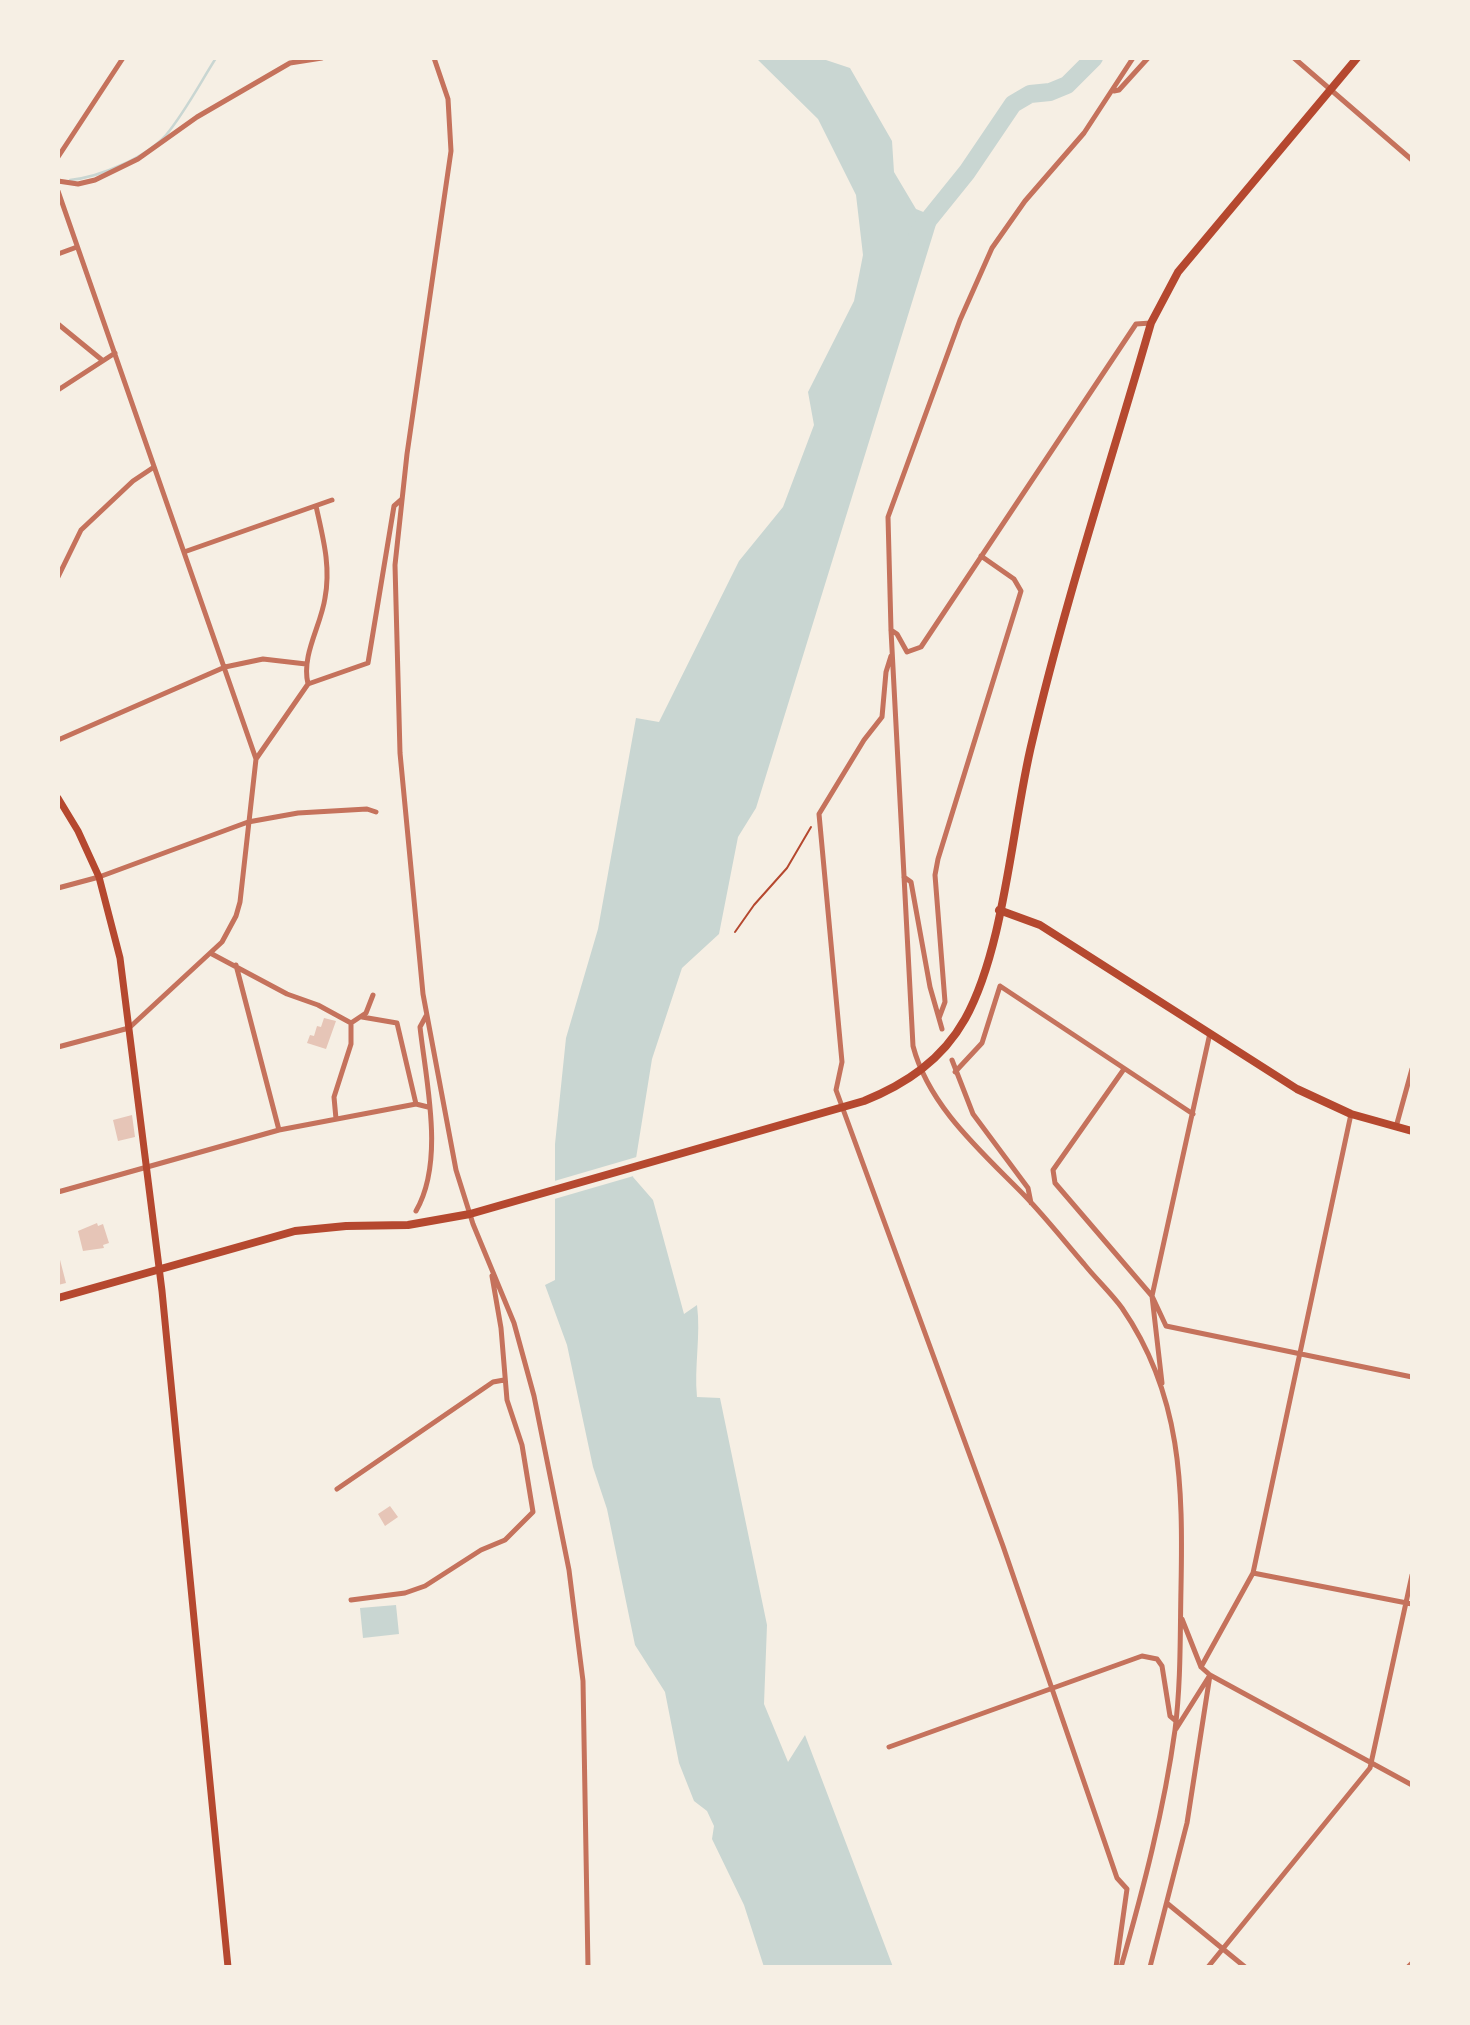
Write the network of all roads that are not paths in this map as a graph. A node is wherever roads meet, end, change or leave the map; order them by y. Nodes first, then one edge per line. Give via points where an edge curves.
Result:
1 (123, 58) edge
2 (322, 58) edge
3 (435, 58) edge
4 (1133, 58) edge
5 (1148, 58) edge
6 (1294, 58) edge
7 (1357, 58) edge
8 (1331, 90) junction
9 (1114, 92) junction
10 (58, 157) edge
11 (1412, 160) edge
12 (58, 181) edge
13 (58, 191) edge
14 (77, 247) junction
15 (58, 254) edge
16 (1151, 323) junction
17 (58, 324) edge
18 (115, 353) junction
19 (102, 360) junction
20 (58, 390) edge
21 (155, 467) junction
22 (402, 499) junction
23 (332, 500) dead end
24 (316, 506) junction
25 (184, 552) junction
26 (981, 556) junction
27 (58, 577) edge
28 (891, 630) junction
29 (892, 653) junction
30 (306, 664) junction
31 (225, 667) junction
32 (308, 684) junction
33 (58, 740) edge
34 (256, 760) junction
35 (58, 798) edge
36 (376, 812) dead end
37 (248, 822) junction
38 (99, 877) junction
39 (904, 877) junction
40 (58, 888) edge
41 (999, 910) junction
42 (212, 954) junction
43 (236, 965) junction
44 (373, 995) dead end
45 (426, 1016) junction
46 (362, 1017) junction
47 (939, 1018) junction
48 (351, 1023) junction
49 (129, 1028) junction
50 (942, 1029) dead end
51 (1210, 1033) junction
52 (58, 1047) edge
53 (952, 1060) dead end
54 (1124, 1069) junction
55 (1412, 1069) edge
56 (955, 1072) junction
57 (918, 1073) junction
58 (1409, 1085) edge
59 (416, 1104) junction
60 (428, 1107) junction
61 (1193, 1114) junction
62 (1351, 1114) junction
63 (336, 1119) junction
64 (1396, 1129) junction
65 (279, 1130) junction
66 (1412, 1131) edge
67 (145, 1167) junction
68 (58, 1192) edge
69 (1031, 1203) junction
70 (416, 1210) dead end
71 (474, 1213) junction
72 (490, 1266) junction
73 (160, 1270) junction
74 (1152, 1296) junction
75 (58, 1298) edge
76 (1302, 1354) junction
77 (1412, 1377) edge
78 (504, 1380) junction
79 (1163, 1391) junction
80 (337, 1489) dead end
81 (1253, 1573) junction
82 (1412, 1575) edge
83 (351, 1600) dead end
84 (1409, 1604) edge
85 (1180, 1614) junction
86 (1201, 1667) junction
87 (1210, 1675) junction
88 (1052, 1686) junction
89 (1175, 1721) junction
90 (1175, 1731) junction
91 (889, 1746) dead end
92 (1373, 1763) junction
93 (1412, 1785) edge
94 (1168, 1904) junction
95 (1223, 1949) junction
96 (1412, 1963) edge
97 (228, 1967) edge
98 (589, 1967) edge
99 (1118, 1967) edge
100 (1150, 1967) edge
101 (1208, 1967) edge
102 (1245, 1967) edge
103 (1408, 1967) edge

1 - 10 street
2 - 12 street via 290,63 197,117 138,159 95,180 78,184
3 - 22 street via 450,107 451,151
4 - 9 street
5 - 9 street
6 - 8 street
7 - 8 main road
8 - 11 street
8 - 16 main road via 1178,272
9 - 28 street via 1003,229 960,320 888,517
13 - 14 street
14 - 15 street
14 - 18 street
16 - 26 street via 1136,324
16 - 41 main road via 1032,742
17 - 19 street
18 - 19 street
18 - 21 street
19 - 20 street
21 - 25 street
21 - 27 street via 133,481 81,530
22 - 32 street via 394,506 371,657 362,666
22 - 45 street via 395,565 398,728
23 - 24 street
24 - 25 street
24 - 30 street via 328,556 327,583
25 - 31 street
26 - 28 street via 921,647 907,652
26 - 47 street via 1014,579 1021,591 938,859 935,875 945,1002
28 - 29 street
29 - 39 street
29 - 88 street via 881,717 819,814 842,1062 836,1090
30 - 31 street via 263,659
30 - 32 street
31 - 33 street
31 - 34 street
32 - 34 street
34 - 37 street
35 - 38 main road
36 - 37 street via 298,814
37 - 38 street
37 - 42 street via 236,916
38 - 40 street
38 - 49 main road via 120,958
39 - 47 street via 911,882
39 - 57 street
41 - 51 main road via 1040,925
41 - 57 main road via 972,1006 952,1040
42 - 43 street
42 - 49 street
43 - 48 street
43 - 65 street
44 - 46 street
45 - 60 street via 420,1027
45 - 71 street via 456,1170
46 - 48 street
46 - 59 street via 397,1023
47 - 50 street
48 - 63 street via 351,1044 334,1097
49 - 52 street
49 - 67 main road
51 - 61 street
51 - 62 main road via 1297,1089
53 - 56 street
54 - 56 street via 1000,986 982,1043
54 - 61 street
54 - 74 street via 1053,1170 1055,1182
55 - 58 street
56 - 69 street via 973,1114 1028,1188
57 - 69 street via 964,1134
57 - 71 main road via 864,1101
58 - 64 street
59 - 60 street
59 - 63 street
60 - 70 street via 430,1168
61 - 74 street
62 - 64 main road
62 - 76 street
63 - 65 street
64 - 66 main road
65 - 67 street
67 - 68 street
67 - 73 main road
69 - 79 street via 1122,1308
71 - 72 street
71 - 73 main road via 408,1224 295,1231
72 - 78 street
72 - 98 street via 514,1323 534,1396 569,1570 583,1681
73 - 75 main road
73 - 97 main road
74 - 76 street via 1166,1326
74 - 79 street
76 - 77 street
76 - 81 street
78 - 80 street via 493,1382
78 - 83 street via 522,1445 533,1513 505,1540 425,1586
79 - 85 street via 1181,1478
81 - 84 street
81 - 86 street
82 - 84 street
84 - 92 street
85 - 86 street
85 - 89 street
86 - 87 street
87 - 90 street
87 - 92 street
87 - 94 street via 1187,1823
88 - 89 street via 1150,1657 1162,1666 1170,1716
88 - 91 street
88 - 99 street via 1117,1878 1127,1889
89 - 90 street
90 - 99 street via 1139,1904
92 - 93 street
92 - 95 street
94 - 95 street
94 - 100 street
95 - 101 street
95 - 102 street
96 - 103 street

